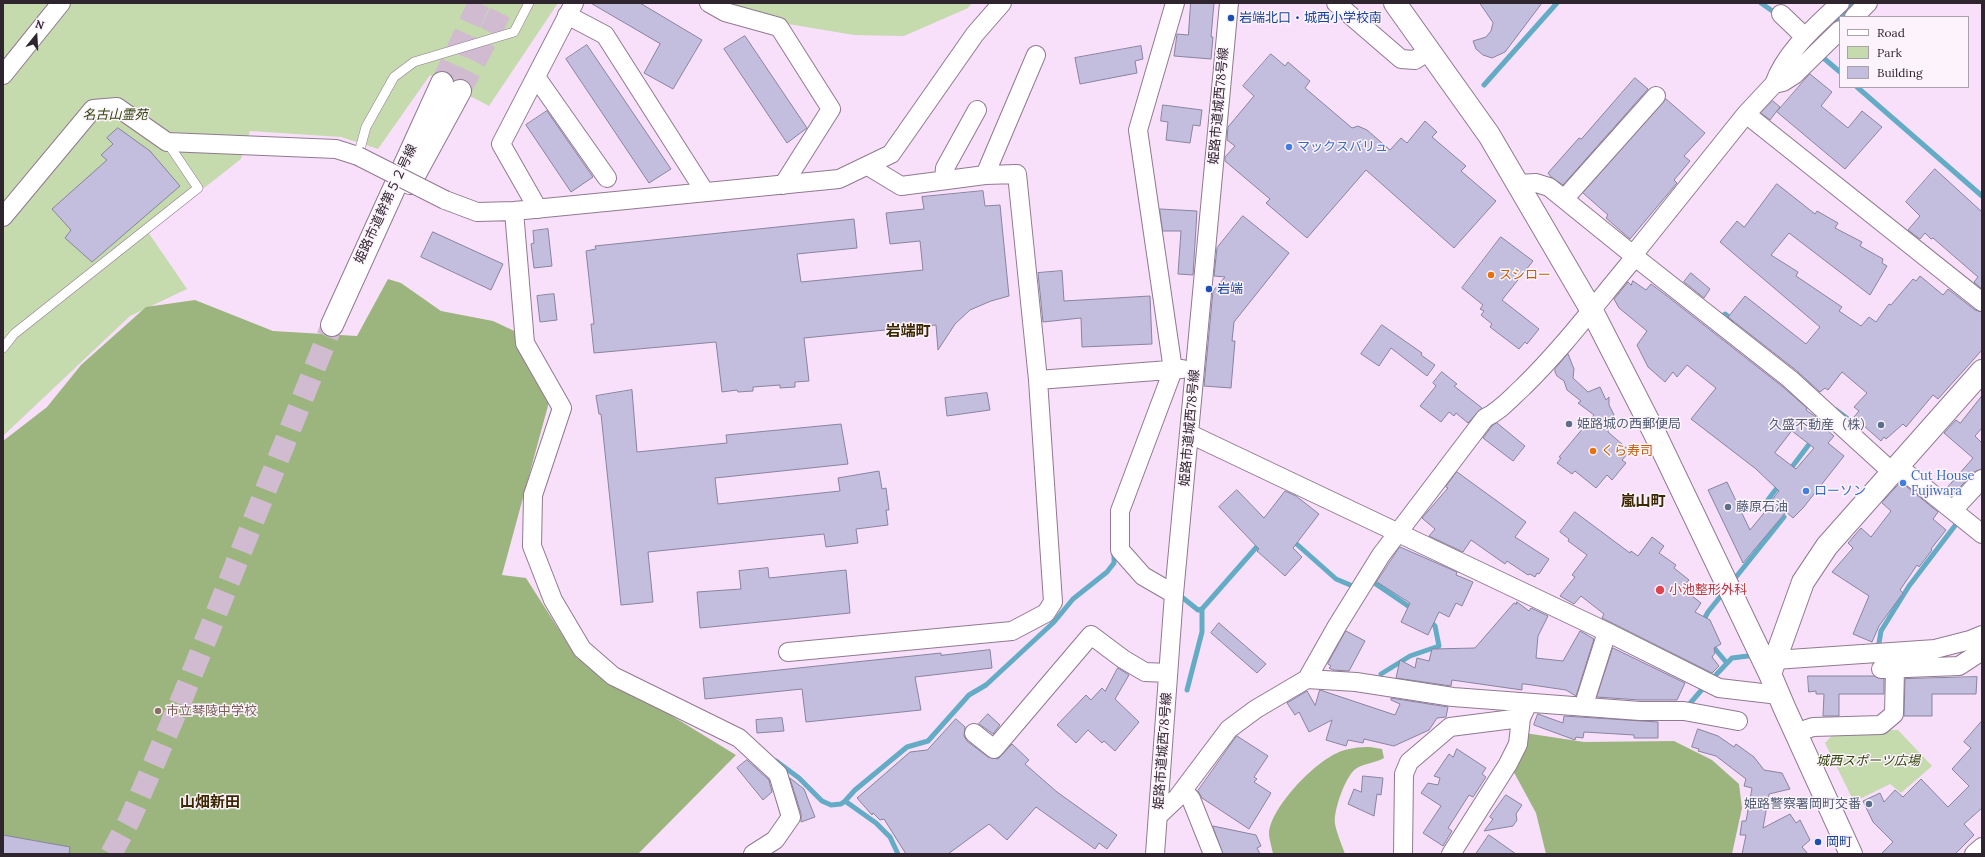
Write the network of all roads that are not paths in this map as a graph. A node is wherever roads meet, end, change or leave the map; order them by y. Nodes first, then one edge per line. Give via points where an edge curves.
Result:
1 (61, 3) edge
2 (529, 3) edge
3 (709, 3) edge
4 (1002, 3) edge
5 (1175, 3) edge
6 (1229, 3) edge
7 (1336, 3) edge
8 (1395, 3) edge
9 (1840, 3) edge
10 (570, 9) edge
11 (1781, 14) dead end
12 (1839, 31) edge
13 (1802, 40) junction
14 (1430, 50) junction
15 (1036, 55) dead end
16 (1809, 60) junction
17 (3, 75) edge
18 (536, 77) junction
19 (1774, 84) junction
20 (451, 87) tunnel mouth
21 (1656, 96) dead end
22 (977, 110) dead end
23 (1746, 114) junction
24 (166, 142) junction
25 (358, 156) junction
26 (868, 166) junction
27 (985, 175) junction
28 (607, 178) dead end
29 (944, 180) junction
30 (1517, 184) junction
31 (784, 185) junction
32 (705, 192) junction
33 (1565, 198) junction
34 (538, 209) junction
35 (514, 211) junction
36 (3, 216) edge
37 (1636, 258) junction
38 (1982, 302) edge
39 (1592, 311) junction
40 (338, 327) tunnel mouth
41 (3, 348) edge
42 (1195, 368) junction
43 (1173, 370) junction
44 (1982, 371) edge
45 (1038, 380) junction
46 (1190, 434) junction
47 (1892, 472) junction
48 (1982, 479) edge
49 (1953, 510) junction
50 (1398, 534) junction
51 (1982, 534) edge
52 (1174, 594) junction
53 (1607, 632) junction
54 (1979, 645) edge
55 (788, 652) dead end
56 (1773, 667) junction
57 (1168, 673) junction
58 (1307, 679) junction
59 (1779, 695) junction
60 (1585, 707) junction
61 (1525, 711) junction
62 (1738, 721) dead end
63 (974, 733) dead end
64 (1795, 733) junction
65 (1184, 790) junction
66 (1158, 816) junction
67 (1982, 847) edge
68 (753, 854) edge
69 (1155, 854) edge
70 (1213, 854) edge
71 (1403, 854) edge
72 (1451, 854) edge
73 (1851, 854) edge
74 (1974, 854) edge

1 - 17 street
2 - 25 lane via 514,32 414,62 394,77 366,127
3 - 31 street via 725,12 780,27 831,109
4 - 26 street via 975,34 891,154
5 - 43 street via 1138,130
6 - 42 street, 姫路市道城西78号線
7 - 14 street via 1401,59 1415,60
8 - 14 street
9 - 13 street
10 - 18 street
10 - 32 street via 605,35
11 - 13 street
12 - 16 street
13 - 16 street via 1810,49
13 - 19 street via 1784,63
14 - 30 street via 1489,135
15 - 27 street
16 - 19 street via 1783,82
18 - 28 street
18 - 34 street via 501,144
19 - 23 street
20 - 40 street, 姫路市道幹第５２号線 via 361,258
21 - 33 street
22 - 29 street via 945,168
23 - 37 street
23 - 38 street
24 - 25 street via 336,149
24 - 36 street via 116,107 93,109
24 - 41 lane via 198,188 14,334
25 - 35 street, bridge via 445,200 478,212
26 - 29 street via 901,186
26 - 31 street via 839,179
27 - 29 street
27 - 45 street via 1017,174
30 - 33 street via 1536,183 1549,186
30 - 39 street
31 - 32 street
32 - 34 street
33 - 37 street
34 - 35 street
35 - 68 street via 525,343 562,408 533,495 532,546 553,600 582,649 613,676 739,738 778,774 791,817 774,840
37 - 39 street
37 - 47 street via 1790,378
39 - 50 street via 1538,372 1496,413 1485,418
39 - 56 street via 1655,434 1728,587
42 - 43 street
42 - 46 street, 姫路市道城西78号線
43 - 45 street
43 - 52 street via 1120,511 1120,550 1143,576
44 - 47 street
45 - 55 street via 1052,602 1046,613 1012,631
46 - 50 street
46 - 52 street, 姫路市道城西78号線
47 - 49 street via 1905,472
47 - 56 street via 1827,546 1803,582
48 - 49 street
49 - 51 street
50 - 53 street
50 - 58 street via 1381,555
52 - 57 street, 姫路市道城西78号線
53 - 59 street via 1719,688
53 - 60 street
54 - 56 street
54 - 64 street via 1959,666 1888,669 1894,714 1881,725 1813,727
56 - 59 street
57 - 63 street via 1145,672 1123,660 1091,635 994,749
57 - 66 street, 姫路市道城西78号線
58 - 61 street via 1356,682
58 - 65 street via 1256,709 1229,729
59 - 64 street
60 - 61 street
60 - 62 street via 1683,711
61 - 71 street via 1450,727 1409,762 1404,774
61 - 72 street via 1518,744 1512,758
64 - 73 street
65 - 66 street
65 - 70 street via 1191,799
66 - 69 street, 姫路市道城西78号線
67 - 74 street

